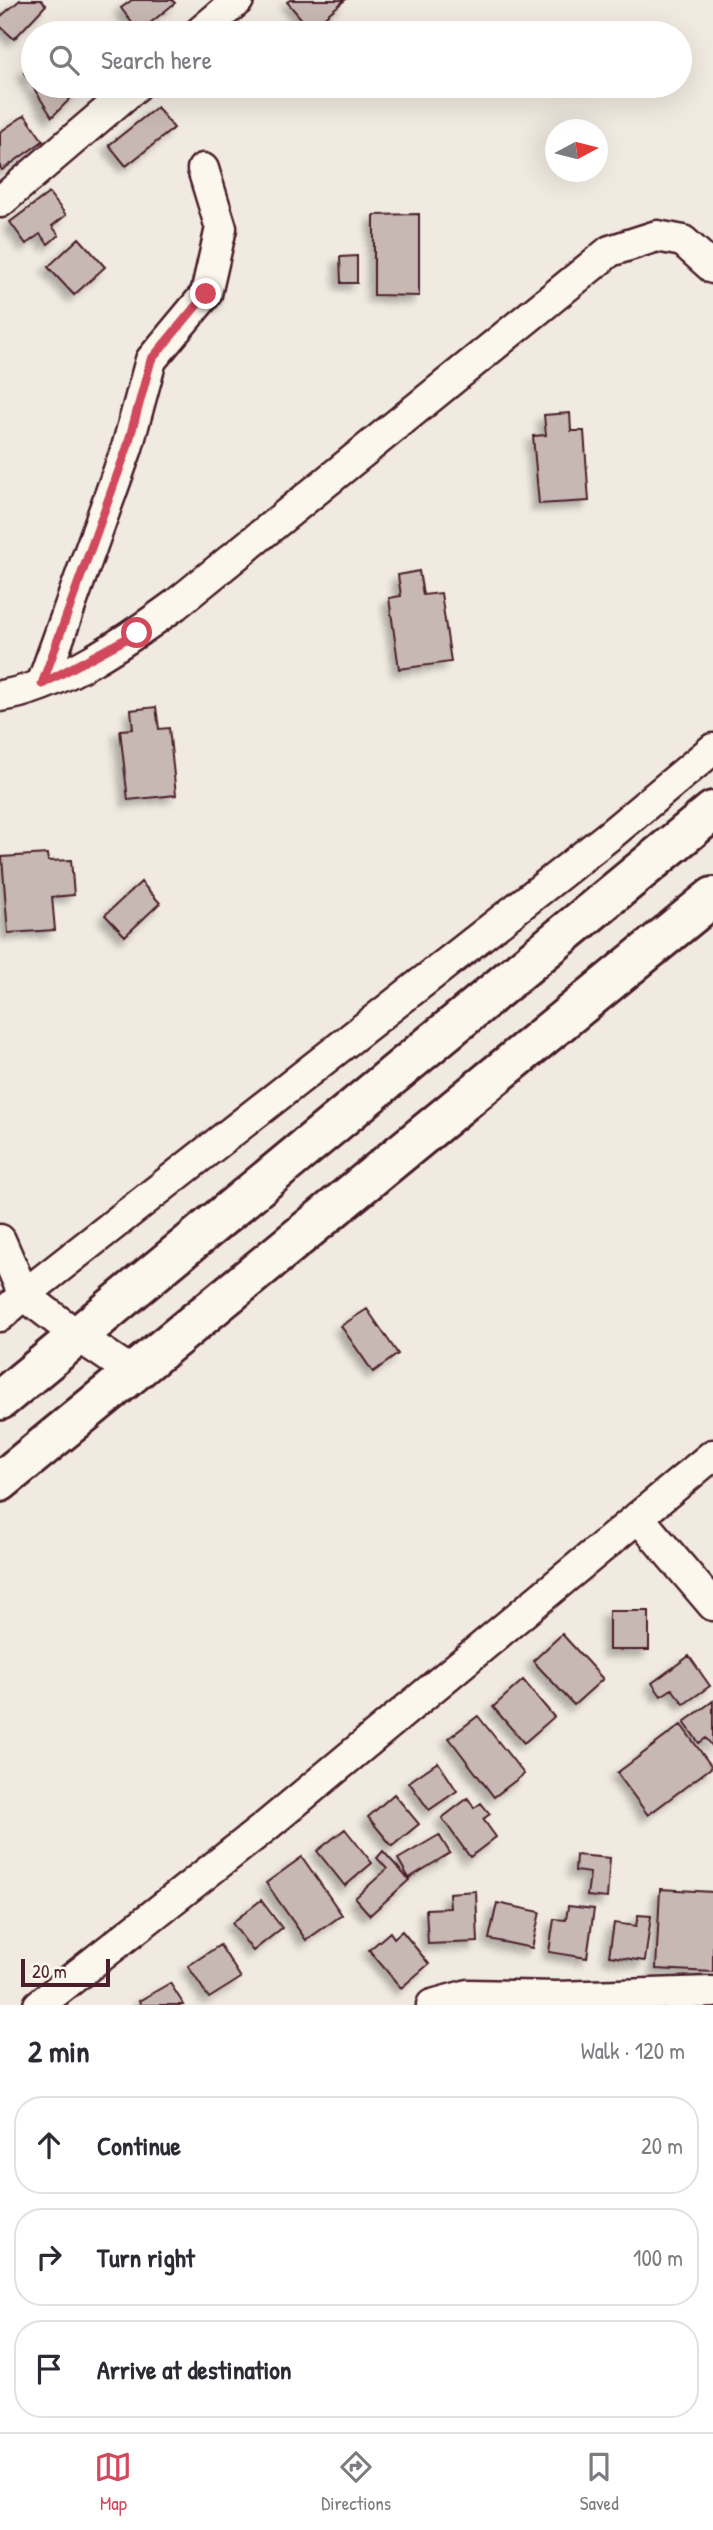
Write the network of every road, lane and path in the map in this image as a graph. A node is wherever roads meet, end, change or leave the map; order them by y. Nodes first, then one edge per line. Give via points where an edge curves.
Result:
1 (238, 0) edge
2 (213, 21) edge
3 (122, 98) edge
4 (203, 169) dead end
5 (0, 202) edge
6 (713, 268) edge
7 (42, 684) junction
8 (0, 696) edge
9 (713, 749) edge
10 (713, 811) edge
11 (713, 897) edge
12 (0, 1240) edge
13 (24, 1295) junction
14 (0, 1316) edge
15 (78, 1336) junction
16 (133, 1373) junction
17 (0, 1400) edge
18 (713, 1455) edge
19 (0, 1482) edge
20 (638, 1517) junction
21 (713, 1605) edge
22 (713, 1992) edge
23 (557, 2001) edge
24 (39, 2005) edge
25 (432, 2005) edge

1 - 2 street
3 - 5 street
4 - 7 street via 221,228 206,294 151,360 127,448
6 - 7 street via 683,241 657,236 610,251 175,605 137,633
7 - 8 street
9 - 13 street
10 - 15 highway
11 - 16 highway
12 - 13 street
13 - 14 street
13 - 15 street
15 - 16 street
15 - 17 highway
16 - 19 highway
18 - 20 street
20 - 21 street
20 - 24 street via 265,1827
22 - 23 street
23 - 25 street via 468,1995

